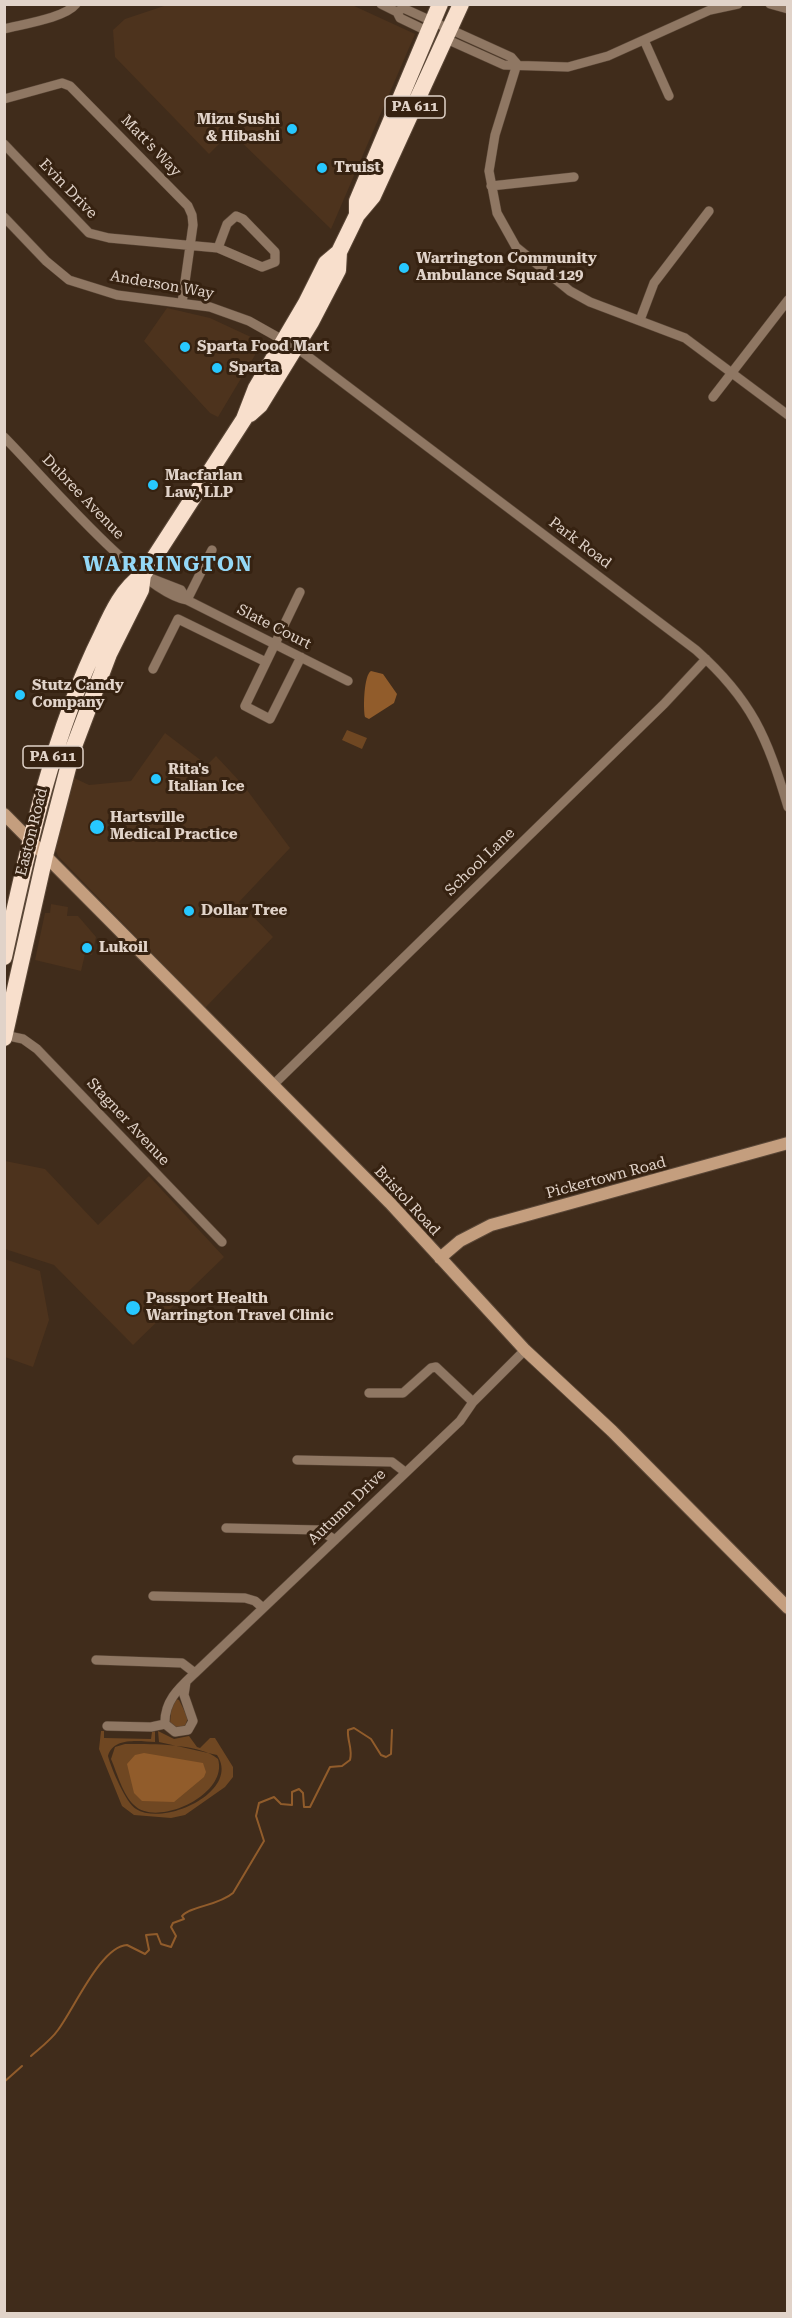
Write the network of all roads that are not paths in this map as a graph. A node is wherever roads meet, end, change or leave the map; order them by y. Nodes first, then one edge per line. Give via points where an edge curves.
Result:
1 (76, 4) edge
2 (381, 4) edge
3 (440, 4) edge
4 (461, 4) edge
5 (738, 4) edge
6 (770, 4) edge
7 (788, 9) edge
8 (431, 26) junction
9 (4, 29) edge
10 (448, 33) junction
11 (644, 40) junction
12 (517, 64) junction
13 (669, 96) dead end
14 (4, 99) edge
15 (4, 144) edge
16 (574, 177) dead end
17 (491, 186) junction
18 (709, 212) dead end
19 (357, 215) junction
20 (4, 217) edge
21 (191, 245) junction
22 (218, 248) junction
23 (788, 300) edge
24 (182, 303) junction
25 (640, 320) junction
26 (291, 344) junction
27 (732, 372) junction
28 (713, 397) dead end
29 (788, 415) edge
30 (4, 436) edge
31 (212, 549) dead end
32 (143, 575) junction
33 (300, 592) dead end
34 (187, 600) junction
35 (214, 614) junction
36 (205, 632) junction
37 (275, 644) junction
38 (301, 657) junction
39 (706, 658) junction
40 (266, 662) junction
41 (153, 669) dead end
42 (348, 681) dead end
43 (788, 807) edge
44 (4, 814) edge
45 (31, 842) junction
46 (45, 856) junction
47 (4, 957) edge
48 (5, 1036) edge
49 (273, 1084) junction
50 (788, 1143) edge
51 (222, 1242) dead end
52 (440, 1258) junction
53 (525, 1350) junction
54 (369, 1393) dead end
55 (473, 1402) junction
56 (297, 1460) dead end
57 (405, 1472) junction
58 (226, 1528) dead end
59 (335, 1539) junction
60 (153, 1596) dead end
61 (262, 1608) junction
62 (788, 1608) edge
63 (96, 1660) dead end
64 (195, 1673) junction
65 (186, 1682) junction
66 (165, 1724) junction
67 (107, 1726) dead end

1 - 9 street via 62,14
2 - 8 street via 397,12 403,8
3 - 8 highway, Easton Road / PA 611
4 - 10 highway, Easton Road / PA 611
5 - 11 street via 710,10
6 - 7 street
8 - 10 street
8 - 19 highway, Easton Road / PA 611 via 357,201
10 - 12 street via 504,65
10 - 19 highway, Easton Road / PA 611 via 373,196
11 - 12 street via 579,65
11 - 13 street
12 - 17 street via 495,135 490,159
14 - 21 street, Matt's Way via 62,84 79,93 188,206 192,215
15 - 21 street, Evin Drive via 89,232 109,238
16 - 17 street
17 - 25 street via 497,213 509,237 525,255 570,291
18 - 25 street via 654,284
19 - 26 highway, Easton Road / PA 611 via 339,252 338,270
20 - 24 street, Anderson Way via 69,280 117,295
21 - 22 street, Evin Drive
21 - 24 street, Matt's Way
22 - 22 street, Evin Drive via 227,224 236,216 275,252 275,262 262,267
23 - 27 street
24 - 26 street, Anderson Way via 210,307 249,321
25 - 27 street via 677,333
26 - 32 highway, Easton Road / PA 611 via 260,405 244,419
26 - 39 street, Park Road
27 - 28 street
27 - 29 street
30 - 32 street, Dubree Avenue
31 - 34 street
32 - 34 street, Slate Court via 181,590
32 - 45 highway, Easton Road / PA 611 via 130,584 109,620 74,695
32 - 46 highway, Easton Road / PA 611 via 141,590 85,714
33 - 37 street
34 - 35 street, Slate Court
35 - 36 street
35 - 37 street, Slate Court
36 - 40 street
36 - 41 street via 178,619
37 - 38 street, Slate Court
37 - 40 street
38 - 40 street via 270,719 244,706
38 - 42 street, Slate Court
39 - 43 street, Park Road via 726,676 753,715 771,753
39 - 49 street, School Lane via 664,704
44 - 45 main road, Bristol Road
45 - 46 main road, Bristol Road
45 - 47 highway, Easton Road / PA 611
46 - 48 highway, Easton Road / PA 611
46 - 49 main road, Bristol Road
48 - 51 street, Stagner Avenue via 22,1039 38,1049
49 - 52 main road, Bristol Road
50 - 52 main road, Pickertown Road via 491,1225 460,1241
52 - 53 main road, Bristol Road
53 - 55 street, Autumn Drive
53 - 62 main road, Bristol Road via 612,1431
54 - 55 street via 403,1393 436,1367
55 - 57 street, Autumn Drive via 459,1421
56 - 57 street via 392,1462
57 - 59 street, Autumn Drive
58 - 59 street via 321,1530
59 - 61 street, Autumn Drive
60 - 61 street via 244,1598
61 - 64 street, Autumn Drive
63 - 64 street via 180,1662
64 - 65 street, Autumn Drive
65 - 66 street, Autumn Drive via 169,1702
65 - 66 street via 184,1695 192,1725 178,1732 169,1730
66 - 67 street

